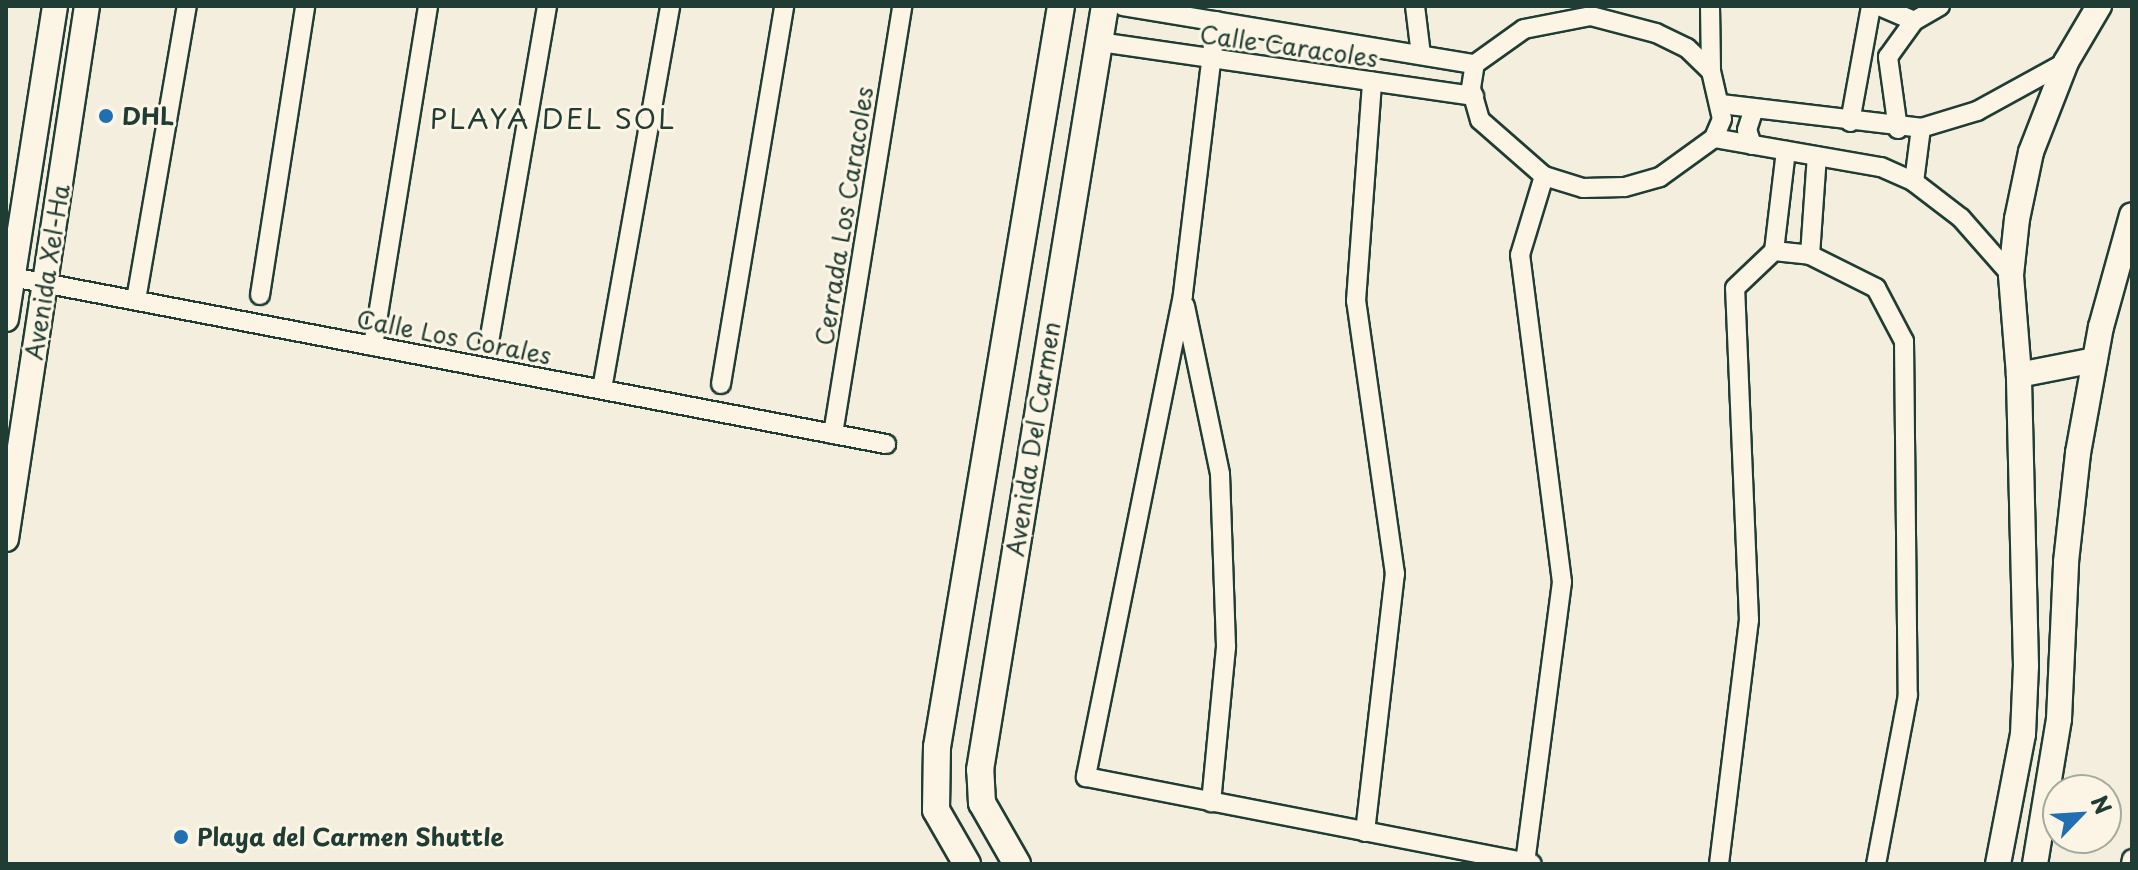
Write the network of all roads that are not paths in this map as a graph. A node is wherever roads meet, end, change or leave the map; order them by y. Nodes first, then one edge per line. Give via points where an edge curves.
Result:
1 (55, 6) edge
2 (87, 6) edge
3 (187, 6) edge
4 (305, 6) edge
5 (428, 6) edge
6 (547, 6) edge
7 (670, 6) edge
8 (784, 6) edge
9 (902, 6) edge
10 (1061, 6) edge
11 (1105, 6) edge
12 (1123, 6) edge
13 (1239, 6) edge
14 (1415, 6) edge
15 (1710, 6) edge
16 (1871, 6) edge
17 (1879, 6) edge
18 (1940, 6) edge
19 (2099, 6) edge
20 (1590, 11) edge
21 (1216, 21) junction
22 (1914, 21) junction
23 (1240, 25) junction
24 (50, 36) junction
25 (82, 40) junction
26 (1328, 40) junction
27 (1099, 42) junction
28 (1863, 53) junction
29 (1421, 55) junction
30 (1888, 57) junction
31 (1210, 59) junction
32 (2066, 62) junction
33 (1475, 64) junction
34 (1711, 71) junction
35 (1323, 75) junction
36 (1372, 82) junction
37 (1474, 96) junction
38 (1721, 104) junction
39 (1754, 109) junction
40 (1850, 122) junction
41 (1921, 128) junction
42 (1898, 129) junction
43 (1039, 137) junction
44 (1714, 138) junction
45 (1082, 144) junction
46 (1752, 145) junction
47 (1786, 151) junction
48 (1817, 156) junction
49 (1544, 176) junction
50 (1914, 182) junction
51 (2131, 220) edge
52 (1774, 251) junction
53 (1810, 255) junction
54 (2125, 260) edge
55 (2011, 275) junction
56 (12, 277) junction
57 (45, 282) junction
58 (260, 295) dead end
59 (1183, 295) junction
60 (136, 300) junction
61 (6, 319) edge
62 (489, 342) dead end
63 (373, 346) junction
64 (2095, 360) junction
65 (2019, 375) junction
66 (721, 384) dead end
67 (602, 389) junction
68 (833, 434) junction
69 (886, 444) dead end
70 (6, 539) edge
71 (959, 612) junction
72 (1003, 620) junction
73 (1211, 802) junction
74 (1365, 832) junction
75 (1528, 863) edge
76 (967, 864) edge
77 (1017, 864) edge
78 (1719, 864) edge
79 (1876, 864) edge
80 (1998, 864) edge
81 (2035, 864) edge

1 - 24 street, Avenida Xel-Ha
2 - 25 street, Avenida Xel-Ha
3 - 60 street
4 - 58 street
5 - 63 street
6 - 62 street
7 - 67 street
8 - 66 street
9 - 68 street, Cerrada Los Caracoles
10 - 43 main road, Avenida Del Carmen
11 - 27 main road, Avenida Del Carmen
12 - 21 street, Calle Caracoles
13 - 23 street
14 - 29 street
15 - 34 street
16 - 28 street
17 - 22 street
18 - 22 street
19 - 32 street
20 - 33 street via 1524,29
20 - 34 street via 1687,48
21 - 23 street, Calle Caracoles
21 - 31 street
22 - 30 street
23 - 26 street, Calle Caracoles
24 - 25 street
24 - 56 street, Avenida Xel-Ha
25 - 57 street, Avenida Xel-Ha
26 - 29 street, Calle Caracoles
26 - 35 street
27 - 31 street, Calle Caracoles
27 - 45 main road, Avenida Del Carmen
28 - 30 street
28 - 40 street
29 - 33 street, Calle Caracoles
30 - 42 street
31 - 35 street, Calle Caracoles
31 - 59 street
32 - 41 street via 1977,111
32 - 55 street via 2031,152
33 - 37 street
34 - 38 street
35 - 36 street, Calle Caracoles
36 - 37 street, Calle Caracoles
36 - 74 street via 1356,301 1395,574
37 - 49 street via 1480,120
38 - 39 street
38 - 44 street via 1722,119
39 - 40 street
39 - 46 street via 1747,130
40 - 42 street
41 - 42 street
41 - 50 street
43 - 45 main road
43 - 71 main road, Avenida Del Carmen
44 - 46 street
44 - 49 street via 1660,177 1624,187 1583,188
45 - 72 main road, Avenida Del Carmen
46 - 47 street
47 - 48 street
47 - 52 street
48 - 50 street via 1881,167
48 - 53 street
49 - 75 street via 1520,255 1562,582
50 - 55 street via 1961,218
51 - 54 street
52 - 53 street
52 - 78 street via 1735,288 1749,620
53 - 79 street via 1876,288 1904,341 1908,695
54 - 64 street
55 - 65 street
56 - 57 street, Calle Los Corales
56 - 61 street, Avenida Xel-Ha
57 - 60 street, Calle Los Corales
57 - 70 street, Avenida Xel-Ha
59 - 73 street via 1220,474 1226,647
59 - 73 street via 1086,777
60 - 63 street, Calle Los Corales
63 - 67 street, Calle Los Corales
64 - 65 street
64 - 81 street via 2066,562 2057,733
65 - 80 street via 2023,734
67 - 68 street, Calle Los Corales
68 - 69 street, Calle Los Corales
71 - 72 main road
71 - 76 main road, Avenida Del Carmen via 934,778 936,810
72 - 77 main road, Avenida Del Carmen via 980,770 982,803
73 - 74 street
74 - 75 street

